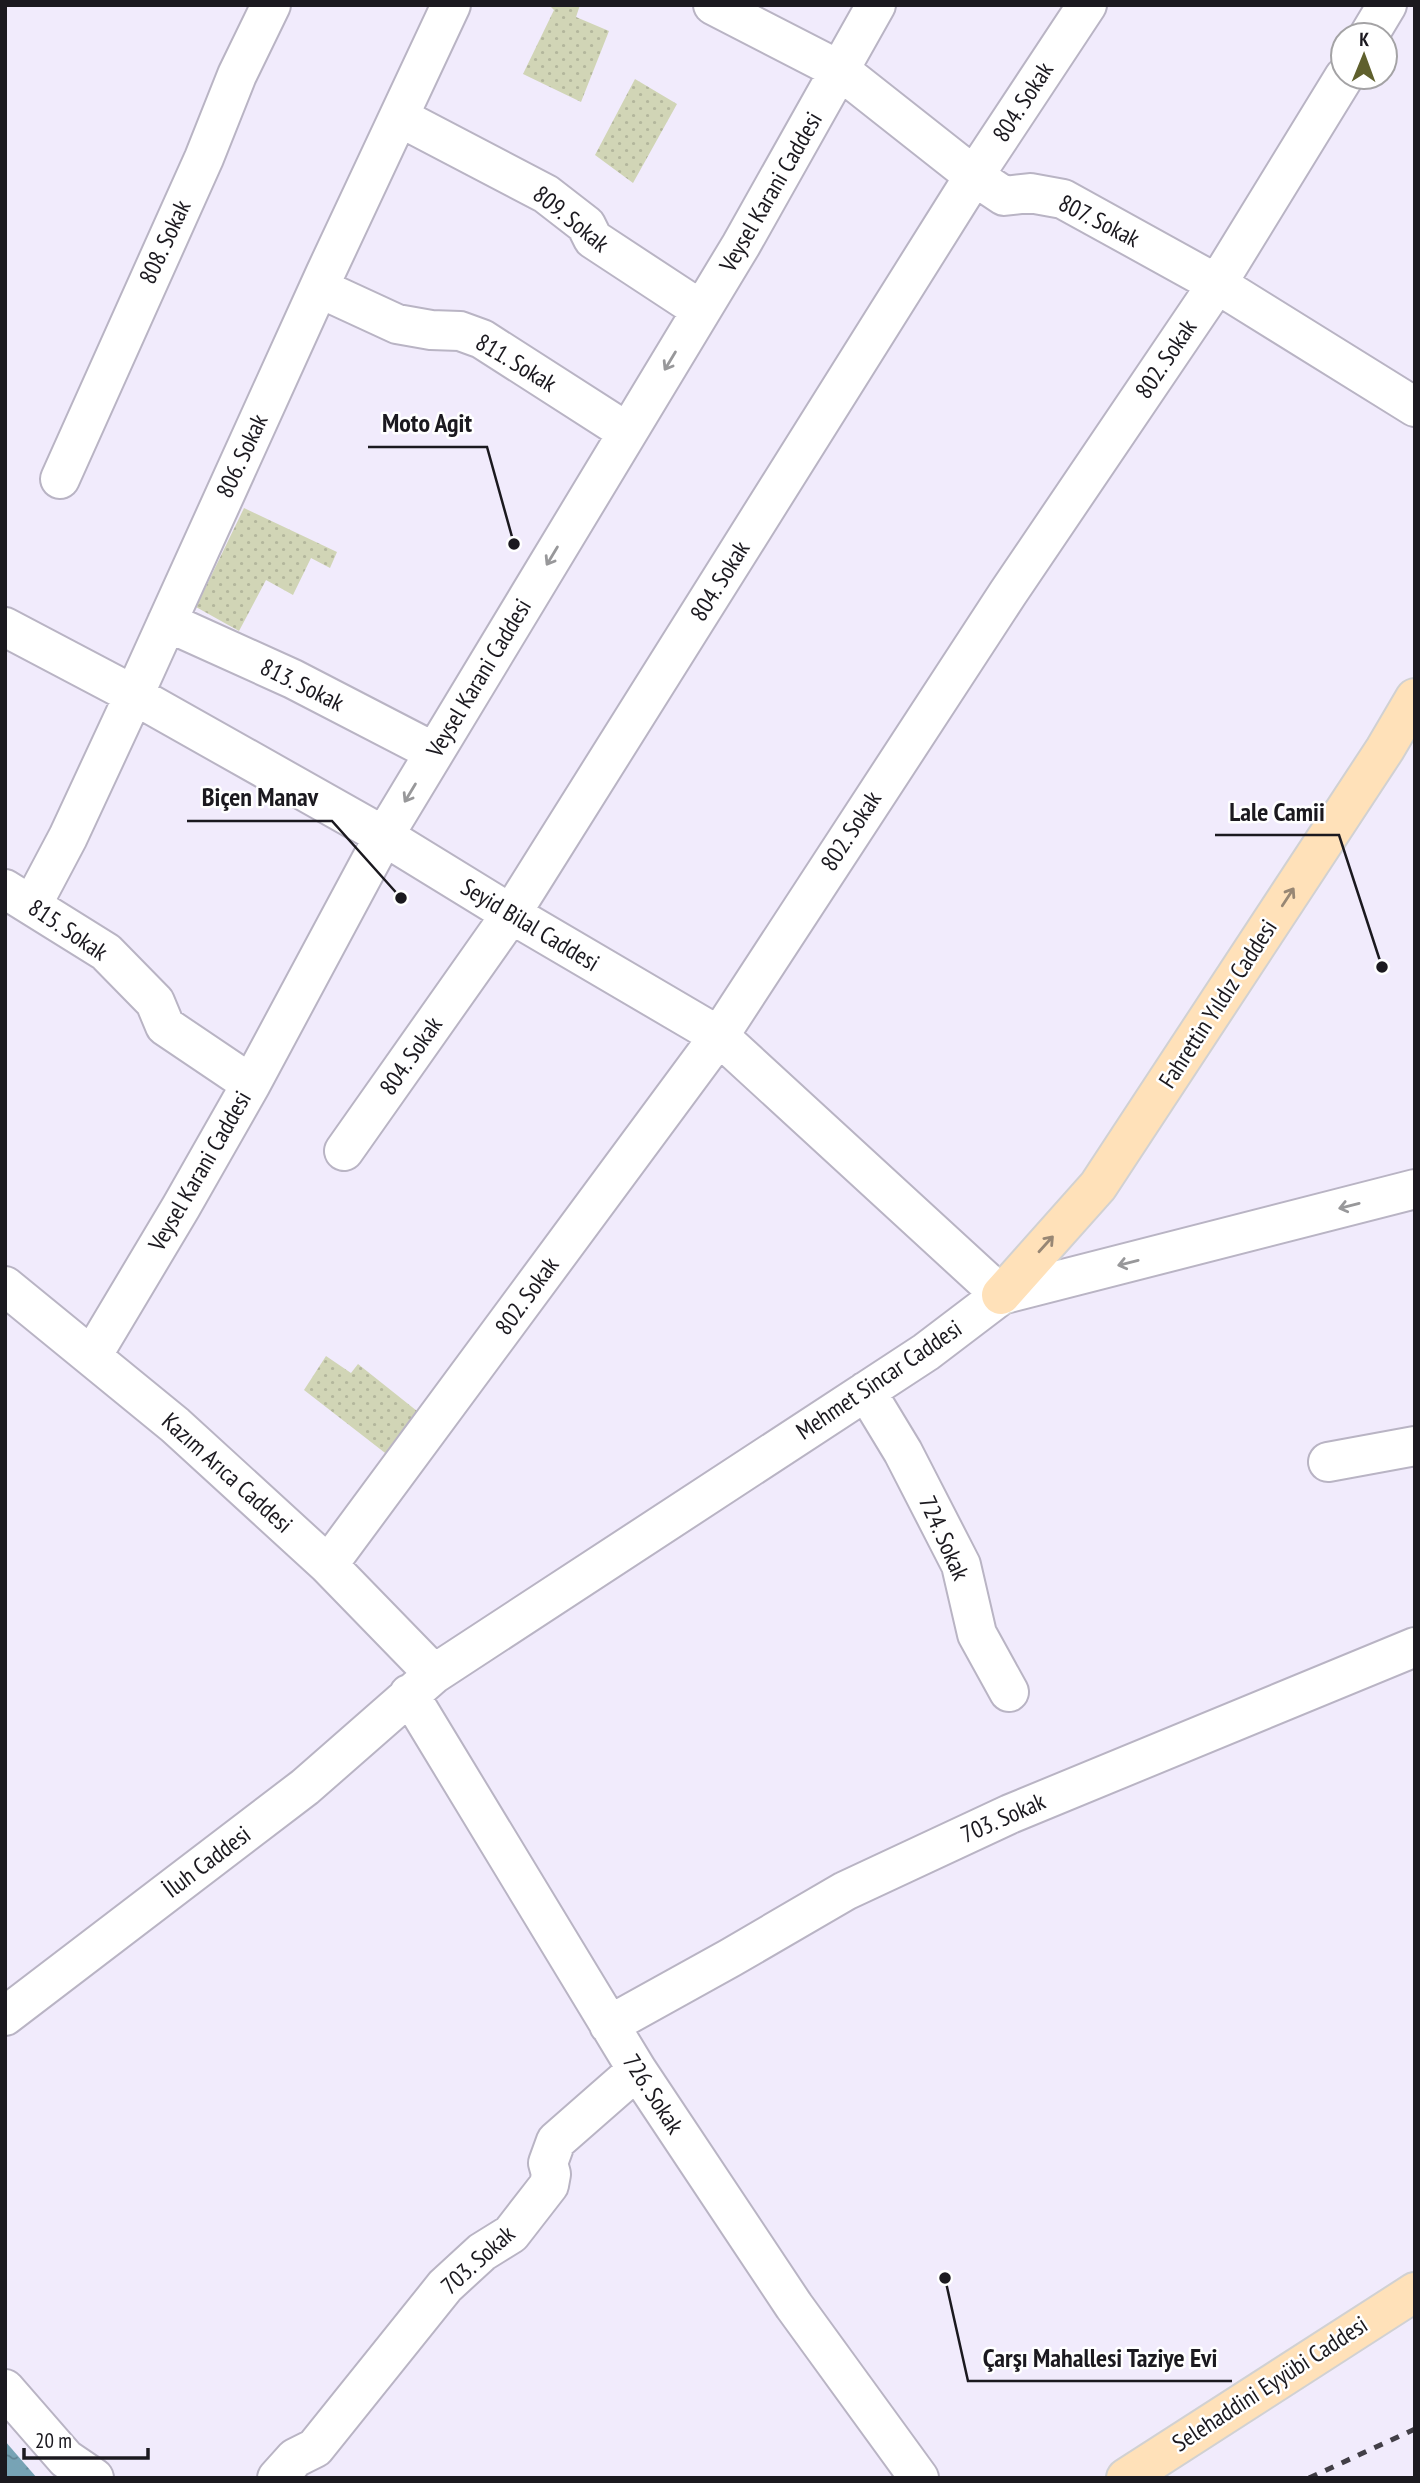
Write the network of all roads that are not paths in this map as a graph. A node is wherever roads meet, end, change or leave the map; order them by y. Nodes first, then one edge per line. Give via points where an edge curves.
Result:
1 (271, 5) edge
2 (451, 5) edge
3 (713, 5) edge
4 (876, 5) edge
5 (1087, 5) edge
6 (1387, 5) edge
7 (1377, 21) edge
8 (841, 71) junction
9 (1335, 91) edge
10 (399, 117) junction
11 (974, 176) junction
12 (1217, 284) junction
13 (319, 288) junction
14 (701, 310) junction
15 (1415, 407) edge
16 (627, 432) junction
17 (60, 479) dead end
18 (167, 622) junction
19 (5, 627) edge
20 (134, 695) junction
21 (1415, 698) edge
22 (434, 752) junction
23 (384, 836) junction
24 (18, 897) edge
25 (510, 914) junction
26 (719, 1036) junction
27 (251, 1084) junction
28 (344, 1151) dead end
29 (1415, 1189) edge
30 (5, 1286) edge
31 (1001, 1295) junction
32 (92, 1356) junction
33 (866, 1391) junction
34 (1415, 1446) edge
35 (1328, 1462) dead end
36 (328, 1564) junction
37 (1415, 1647) edge
38 (415, 1690) junction
39 (1009, 1692) dead end
40 (5, 2016) edge
41 (609, 2025) junction
42 (637, 2070) junction
43 (1415, 2291) edge
44 (5, 2389) edge
45 (94, 2478) edge
46 (277, 2478) edge
47 (919, 2478) edge
48 (1126, 2478) edge

1 - 17 street, 808. Sokak
2 - 10 street, 806. Sokak
3 - 8 street, 807. Sokak
4 - 8 street, Veysel Karani Caddesi
5 - 11 street, 804. Sokak
6 - 7 street
8 - 11 street, 807. Sokak
8 - 14 street, Veysel Karani Caddesi
9 - 12 street, 802. Sokak
10 - 13 street, 806. Sokak
10 - 14 street, 809. Sokak via 546,194 586,225 593,239
11 - 12 street, 807. Sokak via 1004,196 1030,192 1063,199
11 - 25 street, 804. Sokak
12 - 15 street, 807. Sokak
12 - 26 street, 802. Sokak
13 - 16 street, 811. Sokak via 397,324 460,331 482,339
13 - 18 street, 806. Sokak
14 -> 16 street, Veysel Karani Caddesi
16 -> 22 street, Veysel Karani Caddesi
18 - 20 street, 806. Sokak
18 - 22 street, 813. Sokak via 293,679
19 - 20 street, Seyid Bilal Caddesi
20 - 23 street, Seyid Bilal Caddesi
20 - 24 street, 806. Sokak via 68,837
31 -> 21 main road, Fahrettin Yıldız Caddesi via 1098,1186
22 -> 23 street, Veysel Karani Caddesi
23 - 25 street, Seyid Bilal Caddesi
23 - 27 street, Veysel Karani Caddesi
24 - 27 street, 815. Sokak via 106,952 155,1002 165,1026
25 - 26 street, Seyid Bilal Caddesi
25 - 28 street, 804. Sokak
26 - 31 street, Seyid Bilal Caddesi
26 - 36 street, 802. Sokak
27 - 32 street, Veysel Karani Caddesi
29 -> 31 street, Mehmet Sincar Caddesi
30 - 32 street, Kazım Arıca Caddesi
31 - 33 street, Mehmet Sincar Caddesi
32 - 36 street, Kazım Arıca Caddesi via 176,1425
33 - 38 street, Mehmet Sincar Caddesi
33 - 39 street, 724. Sokak via 961,1565 977,1634
34 - 35 street
36 - 38 street, Kazım Arıca Caddesi
37 - 41 street, 703. Sokak via 1010,1814 845,1891
38 - 40 street, İluh Caddesi via 305,1787
38 - 41 street, 726. Sokak
41 - 42 street, 726. Sokak
42 - 46 street, 703. Sokak via 556,2141 548,2163 549,2185 511,2234 482,2252 445,2286 315,2448 295,2458
42 - 47 street, 726. Sokak via 794,2306
43 - 48 main road, Selehaddini Eyyübi Caddesi
44 - 45 street via 66,2459

